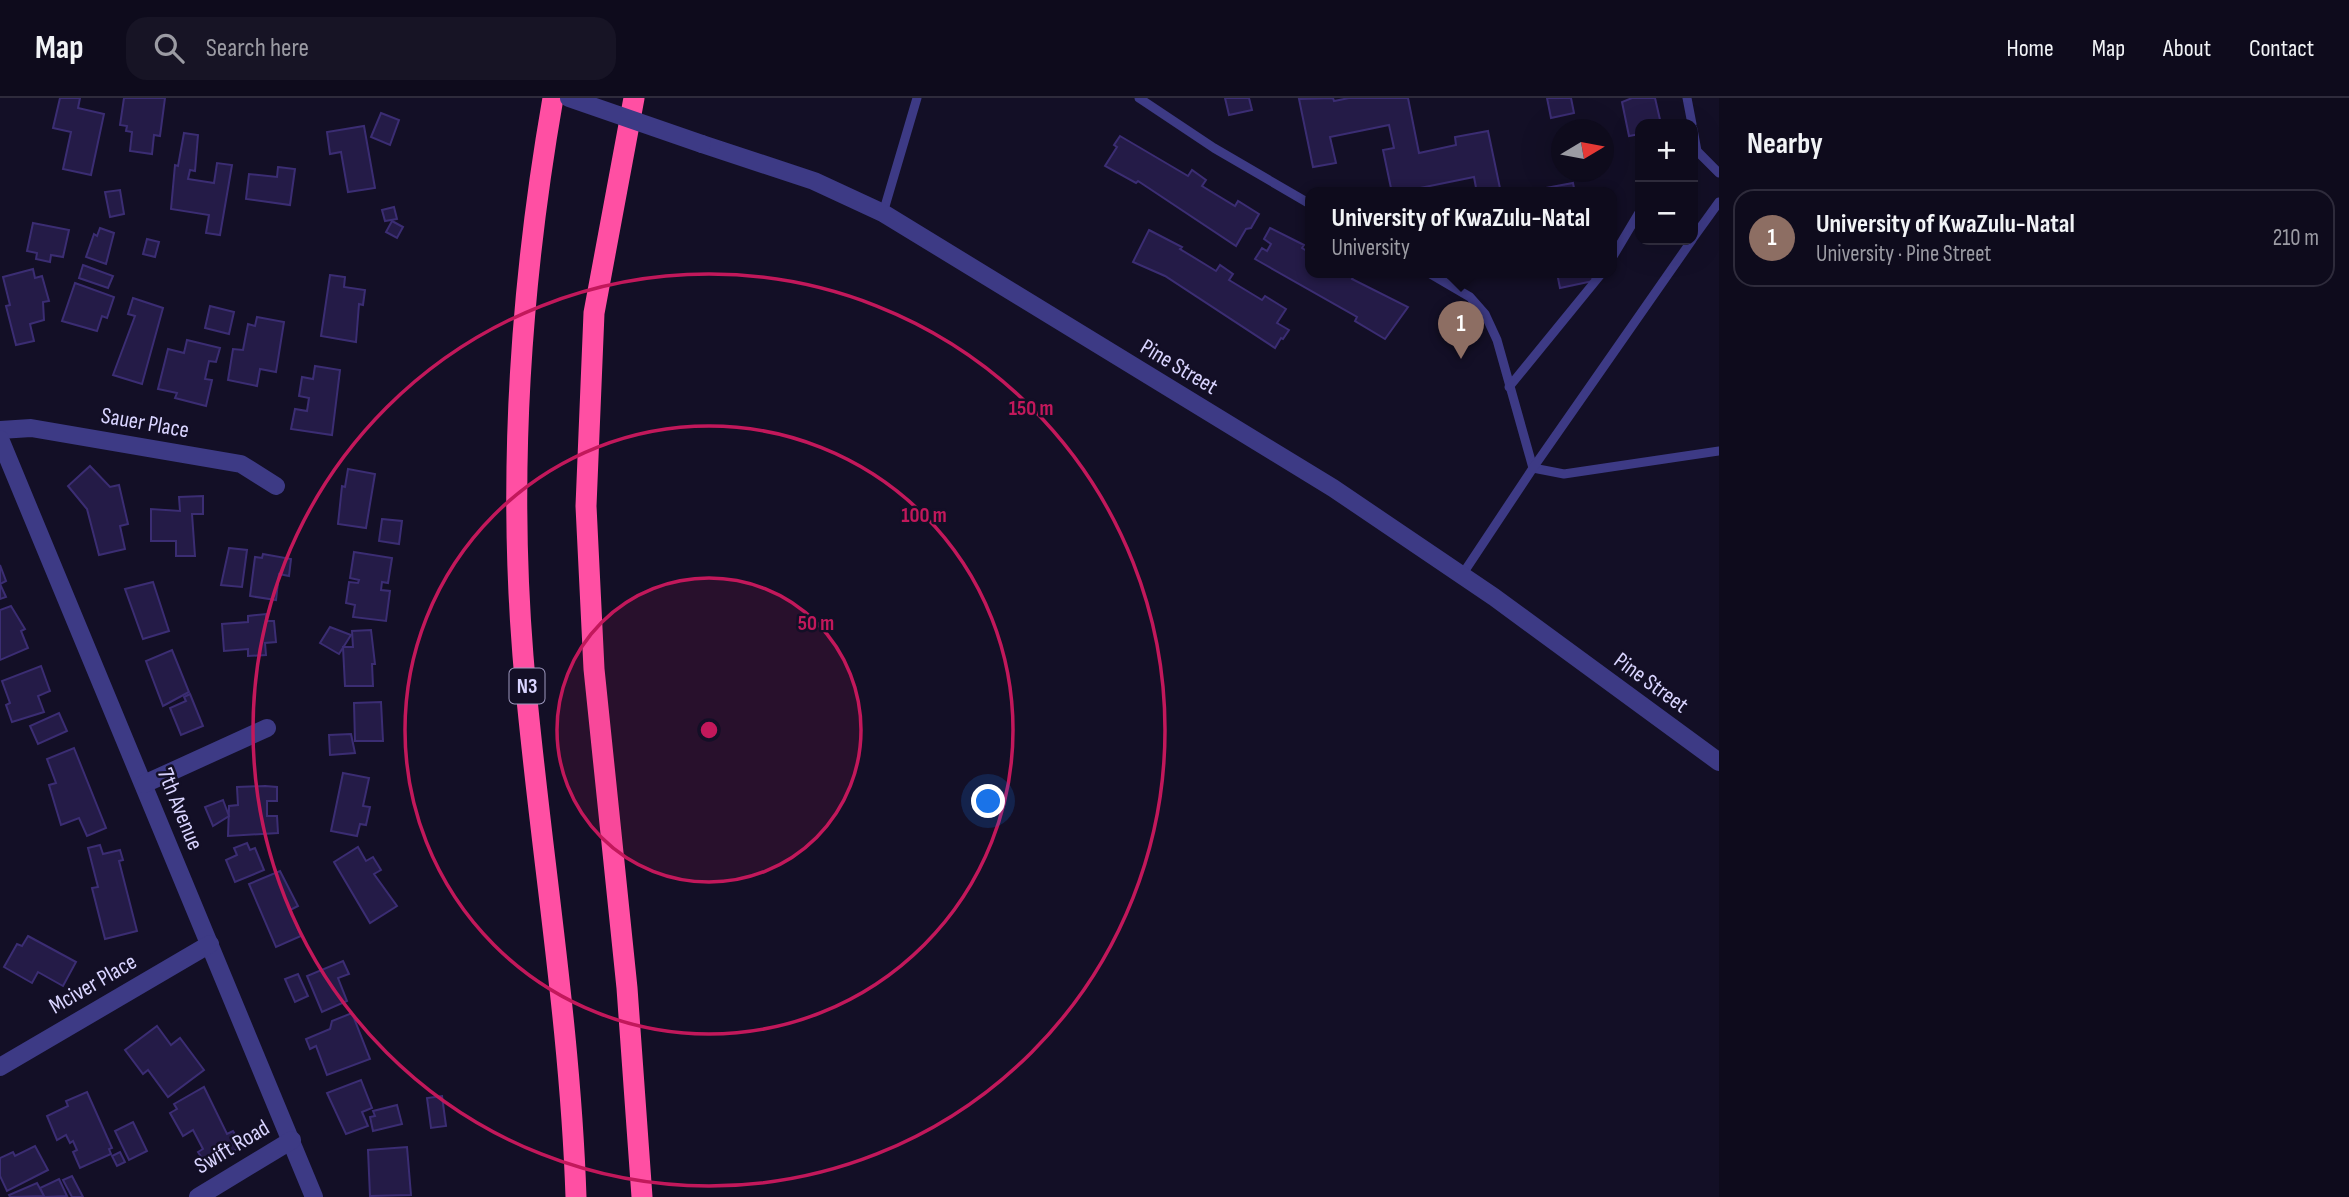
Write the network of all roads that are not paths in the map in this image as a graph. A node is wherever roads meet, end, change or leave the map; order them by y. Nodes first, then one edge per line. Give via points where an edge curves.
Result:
1 (553, 98) edge
2 (569, 98) edge
3 (634, 98) edge
4 (917, 98) edge
5 (1139, 98) edge
6 (1687, 98) edge
7 (1691, 119) edge
8 (1698, 156) edge
9 (1719, 173) edge
10 (1305, 201) edge
11 (1719, 202) edge
12 (883, 213) junction
13 (1635, 219) edge
14 (1698, 231) edge
15 (1688, 245) edge
16 (1617, 250) edge
17 (1438, 278) edge
18 (1598, 278) edge
19 (1509, 387) junction
20 (0, 430) edge
21 (0, 439) edge
22 (1719, 451) edge
23 (1533, 468) junction
24 (276, 486) dead end
25 (1462, 575) junction
26 (267, 728) dead end
27 (1719, 762) edge
28 (144, 784) junction
29 (210, 944) junction
30 (0, 1067) edge
31 (292, 1140) junction
32 (198, 1197) edge
33 (314, 1197) edge
34 (576, 1197) edge
35 (642, 1197) edge

1 - 34 highway, N3 via 523,318 517,485 523,654 563,1023
2 - 12 street, Pine Street, bridge via 814,181
3 - 35 highway via 594,313 586,506 594,669 627,988
4 - 12 lane
5 - 10 lane
6 - 7 lane
8 - 9 lane
11 - 14 lane
12 - 25 street, Pine Street via 1333,488
13 - 16 lane
15 - 23 lane
17 - 19 lane via 1470,297 1485,314
18 - 19 lane
19 - 23 lane
20 - 24 street, Sauer Place via 32,428 241,464
21 - 28 street, 7th Avenue
22 - 23 lane via 1564,474
23 - 25 lane
25 - 27 street, Pine Street
26 - 28 street
28 - 29 street, 7th Avenue
29 - 30 street, Mciver Place
29 - 31 street, 7th Avenue
31 - 32 street, Swift Road
31 - 33 street, 7th Avenue

